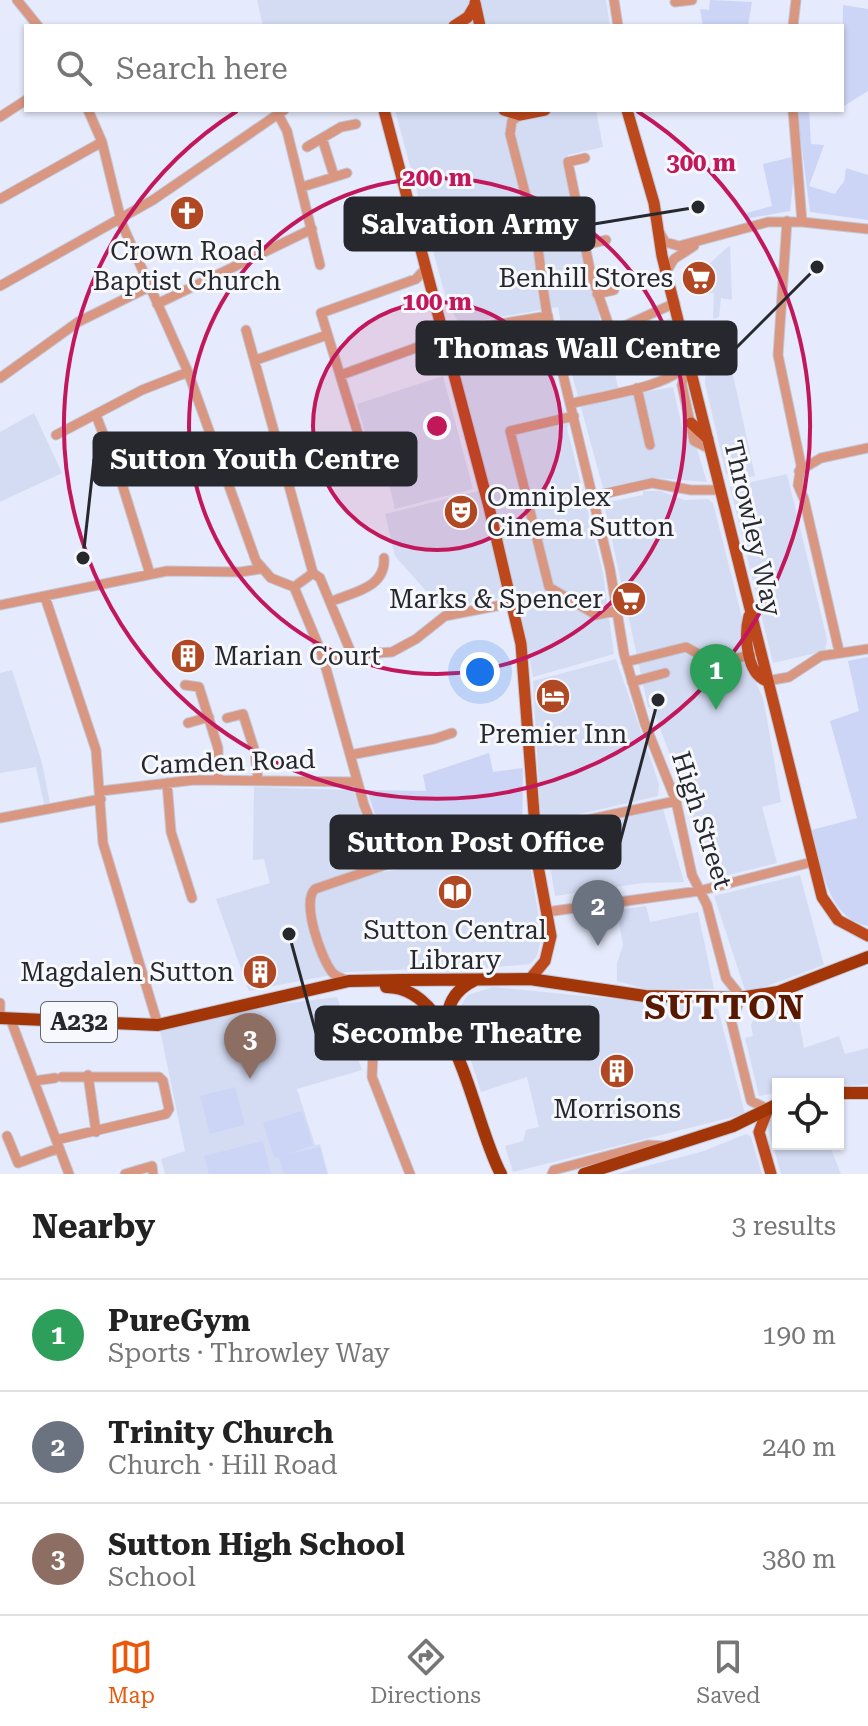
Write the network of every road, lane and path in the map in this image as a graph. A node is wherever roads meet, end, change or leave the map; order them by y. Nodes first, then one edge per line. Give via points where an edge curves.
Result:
1 (18, 0) edge
2 (614, 0) edge
3 (692, 0) edge
4 (796, 0) edge
5 (475, 2) edge
6 (675, 2) edge
7 (36, 24) edge
8 (458, 24) edge
9 (480, 24) edge
10 (618, 24) edge
11 (793, 24) edge
12 (24, 101) edge
13 (89, 112) edge
14 (281, 112) edge
15 (385, 112) edge
16 (510, 112) edge
17 (535, 112) edge
18 (628, 112) edge
19 (793, 112) edge
20 (520, 115) junction
21 (0, 117) edge
22 (356, 124) dead end
23 (323, 141) junction
24 (102, 142) junction
25 (307, 147) dead end
26 (585, 158) dead end
27 (347, 173) dead end
28 (334, 176) junction
29 (302, 187) junction
30 (0, 199) edge
31 (121, 216) junction
32 (787, 221) junction
33 (802, 222) junction
34 (312, 229) junction
35 (868, 229) edge
36 (658, 230) junction
37 (606, 240) dead end
38 (697, 243) junction
39 (585, 245) junction
40 (320, 265) dead end
41 (425, 269) junction
42 (668, 269) junction
43 (0, 286) edge
44 (149, 287) junction
45 (614, 290) dead end
46 (597, 294) junction
47 (675, 303) junction
48 (157, 304) junction
49 (548, 316) junction
50 (438, 325) junction
51 (246, 330) dead end
52 (611, 332) junction
53 (327, 335) junction
54 (432, 342) dead end
55 (559, 345) junction
56 (256, 360) junction
57 (714, 365) dead end
58 (689, 367) junction
59 (188, 372) junction
60 (341, 375) junction
61 (0, 378) edge
62 (669, 378) junction
63 (682, 385) junction
64 (637, 388) junction
65 (570, 404) junction
66 (96, 415) junction
67 (574, 416) junction
68 (691, 423) joint
69 (56, 435) dead end
70 (709, 444) junction
71 (650, 445) dead end
72 (868, 448) edge
73 (363, 450) dead end
74 (799, 471) junction
75 (720, 490) junction
76 (603, 494) dead end
77 (384, 558) dead end
78 (260, 569) junction
79 (313, 573) junction
80 (150, 574) junction
81 (294, 587) junction
82 (45, 597) junction
83 (330, 602) junction
84 (512, 603) junction
85 (0, 605) edge
86 (615, 611) junction
87 (750, 612) junction
88 (868, 649) edge
89 (839, 651) junction
90 (352, 655) junction
91 (751, 655) junction
92 (322, 657) junction
93 (626, 662) junction
94 (665, 673) dead end
95 (767, 681) junction
96 (632, 682) junction
97 (185, 685) dead end
98 (209, 717) junction
99 (227, 718) dead end
100 (188, 723) dead end
101 (452, 733) dead end
102 (350, 755) junction
103 (218, 780) junction
104 (258, 780) junction
105 (357, 782) junction
106 (167, 783) junction
107 (101, 795) junction
108 (676, 801) junction
109 (0, 818) edge
110 (535, 837) junction
111 (812, 862) junction
112 (388, 864) junction
113 (699, 891) junction
114 (192, 898) dead end
115 (546, 912) junction
116 (868, 936) edge
117 (868, 957) edge
118 (478, 979) junction
119 (530, 979) junction
120 (349, 981) junction
121 (298, 992) junction
122 (734, 998) junction
123 (0, 1003) edge
124 (4, 1018) edge
125 (158, 1025) junction
126 (446, 1031) junction
127 (373, 1053) dead end
128 (88, 1075) junction
129 (34, 1081) junction
130 (844, 1093) edge
131 (868, 1093) edge
132 (772, 1107) edge
133 (772, 1107) edge
134 (772, 1109) edge
135 (733, 1126) junction
136 (96, 1132) junction
137 (759, 1132) junction
138 (7, 1136) dead end
139 (58, 1144) junction
140 (617, 1158) junction
141 (553, 1172) edge
142 (69, 1174) edge
143 (125, 1174) edge
144 (153, 1174) edge
145 (410, 1174) edge
146 (501, 1174) edge
147 (539, 1174) edge
148 (584, 1174) edge
149 (771, 1174) edge

1 - 7 street
2 - 10 street
3 - 6 street
4 - 11 street
5 - 8 main road
5 - 9 main road
12 - 21 street
13 - 24 street
14 - 29 street
14 - 31 street via 189,177
15 - 41 main road
16 - 20 main road
17 - 20 main road
18 - 36 main road, Throwley Way
19 - 33 street
20 - 49 street, High Street via 507,129 537,243
22 - 23 street via 341,127
23 - 25 street
23 - 28 street
24 - 30 street
24 - 31 street
26 - 39 street via 568,162
27 - 28 street
28 - 29 street
29 - 34 street
31 - 43 street
31 - 44 street
32 - 33 street
32 - 38 street
32 - 74 street via 778,355
33 - 35 street
34 - 40 street
34 - 48 street
36 - 38 street via 668,244
36 - 42 main road, Throwley Way
37 - 39 street
38 - 42 street
39 - 46 street
41 - 50 main road
41 - 53 street via 416,279 323,311
42 - 47 main road, Throwley Way
44 - 48 street
44 - 61 street via 78,322
45 - 46 street
46 - 52 street
47 - 52 street
47 - 58 main road, Throwley Way
48 - 59 street
49 - 50 street via 463,330
49 - 55 street, High Street
50 - 84 main road
51 - 56 street
52 - 55 street
53 - 56 street
53 - 60 street
54 - 60 street
55 - 65 street, High Street
56 - 79 street
57 - 58 street
58 - 62 street
58 - 63 street
58 - 70 main road, Throwley Way
59 - 66 street
59 - 78 street
60 - 73 street
62 - 63 street
62 - 64 street
63 - 68 street
64 - 65 street
64 - 71 street
65 - 67 street, High Street
66 - 69 street
66 - 80 street
67 - 86 street, High Street
67 - 86 street via 510,431 549,587 596,615
68 - 70 main road
70 - 75 main road, Throwley Way
72 - 74 street via 821,458
74 - 89 street via 798,485
75 - 76 street via 658,482
75 - 87 main road, Throwley Way
77 - 83 street via 380,581
78 - 80 street
78 - 81 street
79 - 81 street
79 - 83 street
80 - 82 street
81 - 92 street
82 - 85 street
82 - 107 street via 96,750
83 - 90 street
84 - 90 street via 445,616 392,652
84 - 110 main road via 527,693
86 - 93 street, High Street
87 - 91 main road via 746,627
87 - 95 main road, Throwley Way
88 - 89 street
89 - 95 street via 789,677
90 - 92 street
91 - 93 street via 715,663 686,647
91 - 95 main road via 756,673
92 - 102 street
93 - 96 street, High Street
94 - 96 street
95 - 111 main road, Throwley Way
96 - 108 street, High Street
97 - 98 street via 199,687
98 - 100 street
98 - 103 street via 218,748
99 - 104 street via 243,714
101 - 102 street
102 - 105 street
103 - 104 street, Camden Road
103 - 106 street, Camden Road
104 - 105 street, Camden Road
105 - 112 street
106 - 107 street, Camden Road
106 - 114 street via 171,832
107 - 109 street, Camden Road
107 - 125 street via 103,843
108 - 110 street
108 - 113 street, High Street
110 - 112 street
110 - 115 main road
111 - 113 street
111 - 116 main road, Throwley Way via 823,900 838,920
112 - 120 street via 315,889 307,902 331,970
113 - 115 street
113 - 122 street, High Street
115 - 119 main road via 550,946
117 - 122 highway, A232 via 778,992
118 - 119 highway, A232
118 - 120 highway, A232
118 - 126 highway via 459,990 450,1003
119 - 122 highway, A232 via 645,996
120 - 121 highway, A232
121 - 125 highway, A232
121 - 126 highway, A232 via 403,989 420,996
122 - 132 street via 731,1020 751,1101
123 - 124 street
124 - 125 highway, A232
124 - 129 street
126 - 146 highway, A232
127 - 145 street via 372,1077
128 - 129 street
128 - 136 street
128 - 136 street via 162,1079 169,1109
129 - 139 street
130 - 131 highway
133 - 135 highway
134 - 137 main road
135 - 137 main road
135 - 140 highway
136 - 139 street
137 - 149 main road
138 - 139 street via 14,1167
139 - 142 street
140 - 141 street
140 - 148 highway
141 - 147 street
143 - 144 street via 152,1166

